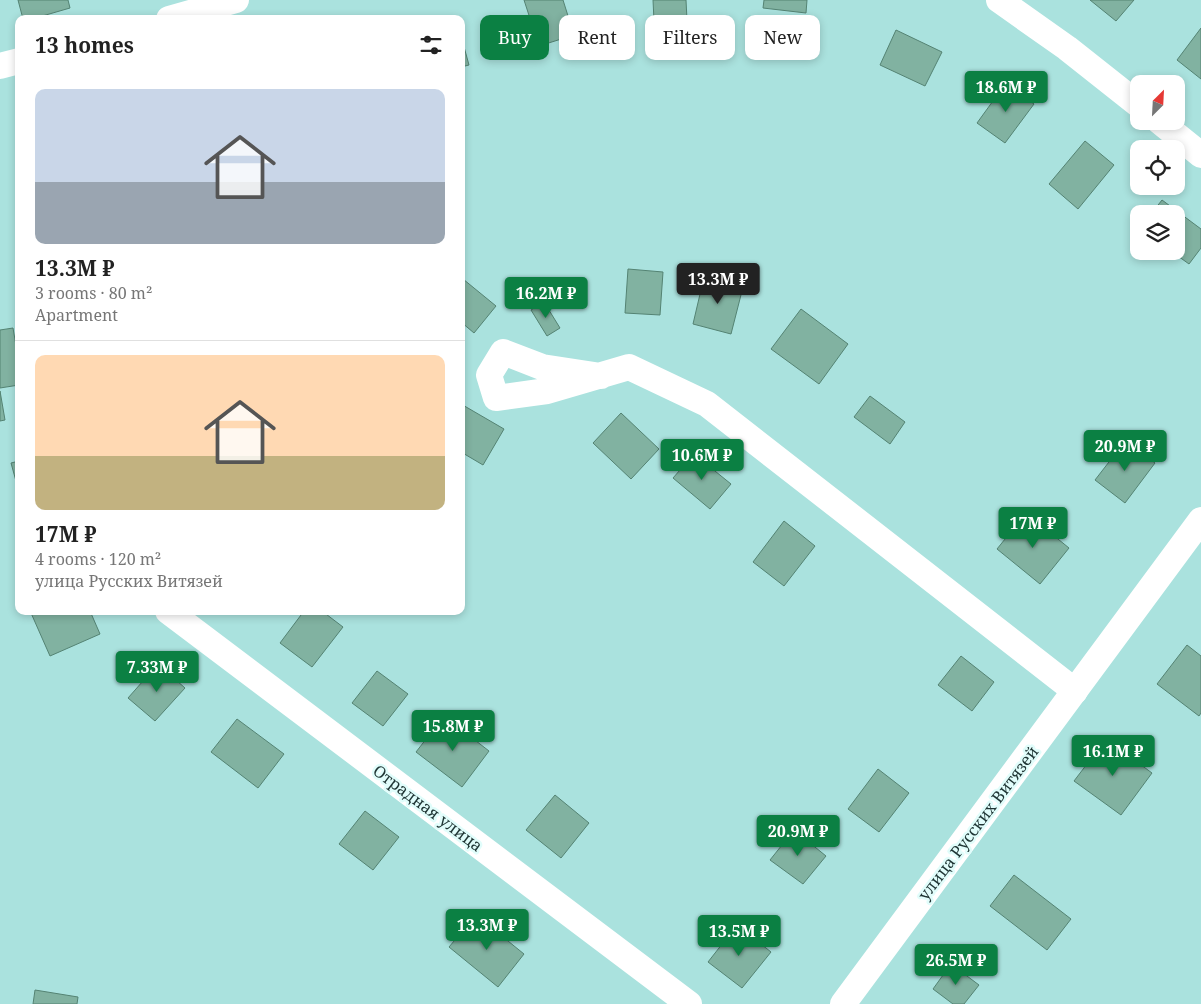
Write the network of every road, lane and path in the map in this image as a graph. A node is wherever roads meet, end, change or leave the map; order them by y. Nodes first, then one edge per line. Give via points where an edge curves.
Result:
1 (236, 0) edge
2 (999, 0) edge
3 (183, 15) edge
4 (15, 62) edge
5 (0, 66) edge
6 (1130, 98) edge
7 (1170, 130) edge
8 (1201, 155) edge
9 (601, 376) dead end
10 (1201, 520) edge
11 (173, 615) edge
12 (1075, 691) junction
13 (689, 1004) edge
14 (844, 1004) edge

1 - 3 street
2 - 6 street
4 - 5 street
7 - 8 street
9 - 12 street via 629,368 707,404
10 - 12 street, улица Русских Витязей
11 - 13 street, Отрадная улица
12 - 14 street, улица Русских Витязей

